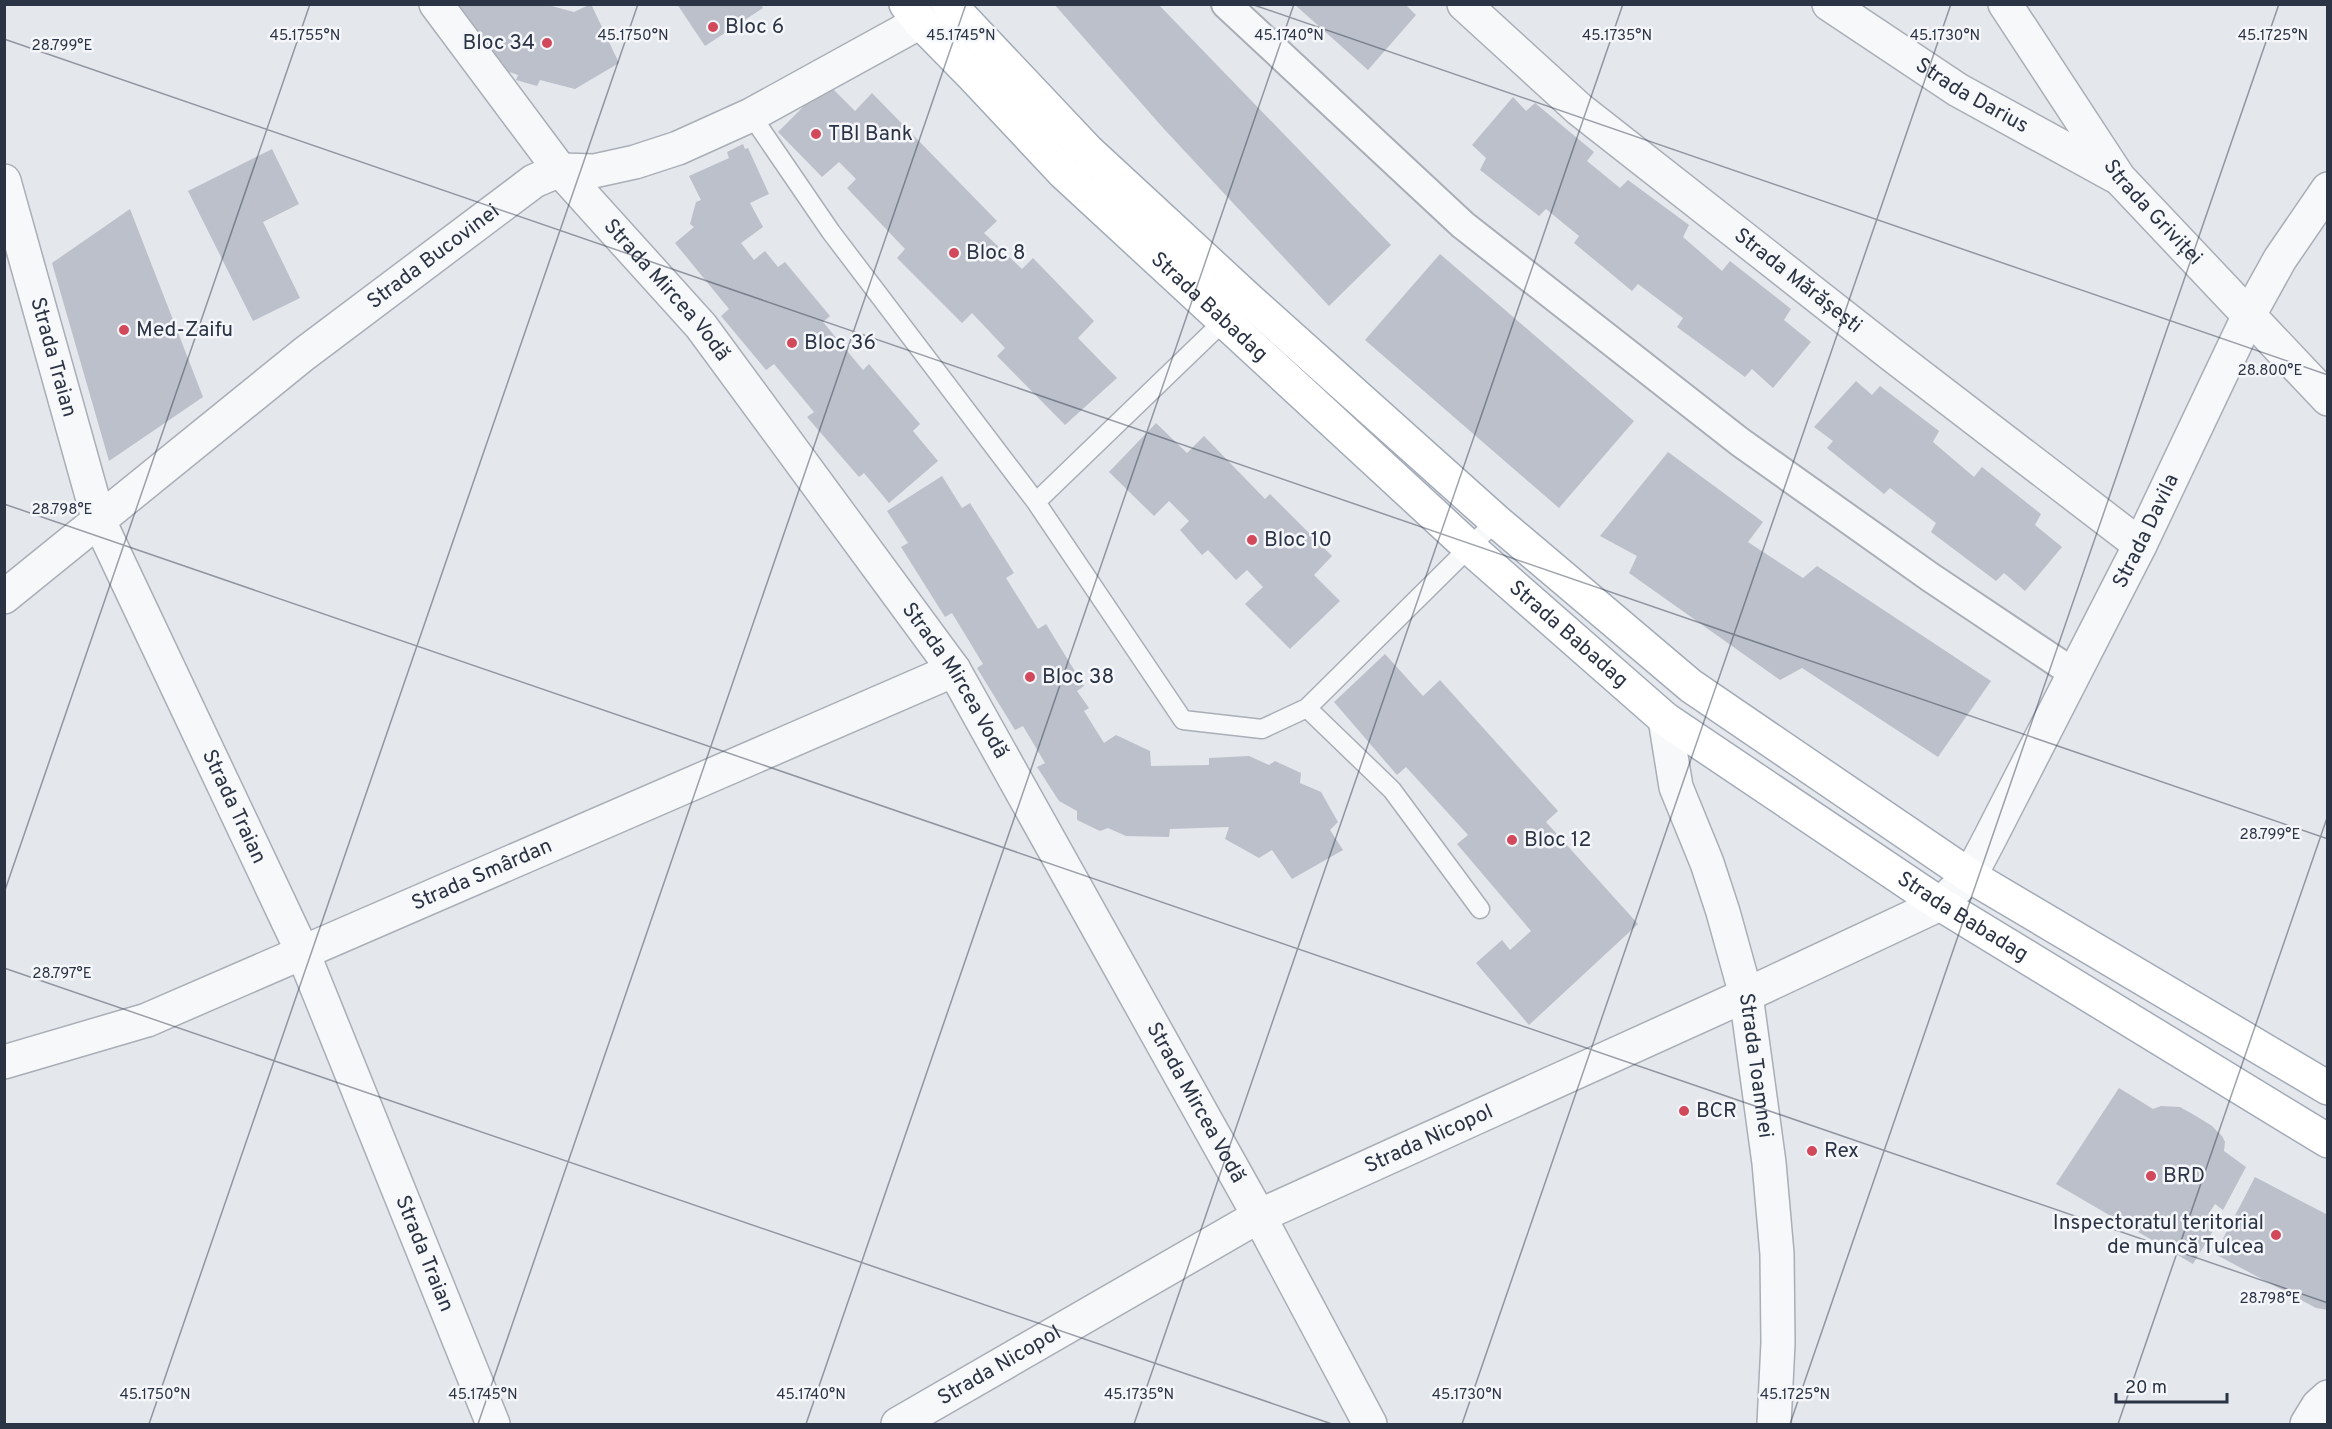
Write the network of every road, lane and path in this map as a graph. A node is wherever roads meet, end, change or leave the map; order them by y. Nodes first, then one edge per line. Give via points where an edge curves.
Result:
1 (436, 4) edge
2 (1226, 4) edge
3 (1464, 4) edge
4 (1829, 4) edge
5 (2005, 4) edge
6 (953, 6) edge
7 (913, 13) edge
8 (751, 115) junction
9 (560, 170) junction
10 (2119, 178) junction
11 (4, 181) edge
12 (2328, 189) edge
13 (1247, 298) junction
14 (2249, 315) junction
15 (1224, 321) junction
16 (2328, 399) edge
17 (1036, 502) junction
18 (99, 521) junction
19 (1496, 521) junction
20 (2140, 545) junction
21 (1470, 548) junction
22 (4, 597) edge
23 (954, 670) junction
24 (2075, 674) junction
25 (1307, 708) junction
26 (1665, 719) junction
27 (1970, 876) junction
28 (1940, 904) junction
29 (1480, 909) dead end
30 (303, 953) junction
31 (1746, 995) junction
32 (4, 1062) edge
33 (2328, 1088) edge
34 (2328, 1141) edge
35 (1259, 1216) junction
36 (2328, 1398) edge
37 (493, 1425) edge
38 (898, 1425) edge
39 (1370, 1425) edge
40 (1774, 1425) edge
41 (2307, 1425) edge

1 - 9 street, Strada Mircea Vodă
2 - 24 street via 1463,225 1740,442
3 - 20 street, Strada Mărășești via 1579,109
4 - 10 street, Strada Darius via 1958,90
5 - 10 street, Strada Griviței
6 - 7 street, Strada Bucovinei
6 - 13 main road, Strada Babadag via 1088,151
7 - 8 street, Strada Bucovinei
7 - 15 main road, Strada Babadag via 1064,173
8 - 9 street, Strada Bucovinei via 678,148 635,162 594,171
8 - 17 lane via 831,232
9 - 18 street, Strada Bucovinei via 534,182 304,354
9 - 23 street, Strada Mircea Vodă via 701,326
10 - 14 street, Strada Griviței
11 - 18 street, Strada Traian
12 - 14 street, Strada Davila via 2280,259
13 - 15 lane
13 - 19 main road, Strada Babadag
14 - 16 street, Strada Griviței
14 - 20 street, Strada Davila
15 - 17 lane
15 - 21 main road, Strada Babadag
17 - 25 lane via 1182,720 1262,729
18 - 22 street, Strada Bucovinei
18 - 30 street, Strada Traian
19 - 21 lane
19 - 27 main road, Strada Babadag via 1691,686
20 - 24 street, Strada Davila
21 - 25 lane
21 - 26 main road, Strada Babadag
23 - 30 street, Strada Smârdan
23 - 35 street, Strada Mircea Vodă
24 - 27 street, Strada Davila
25 - 29 lane via 1392,790
26 - 28 main road, Strada Babadag
26 - 31 street, Strada Toamnei via 1676,787 1707,863
27 - 28 street, Strada Nicopol
27 - 33 main road, Strada Babadag
28 - 31 street, Strada Nicopol
28 - 34 main road, Strada Babadag
30 - 32 street, Strada Smârdan via 147,1020
30 - 37 street, Strada Traian
31 - 35 street, Strada Nicopol
31 - 40 street, Strada Toamnei via 1777,1254
35 - 38 street, Strada Nicopol
35 - 39 street, Strada Mircea Vodă
36 - 41 street

